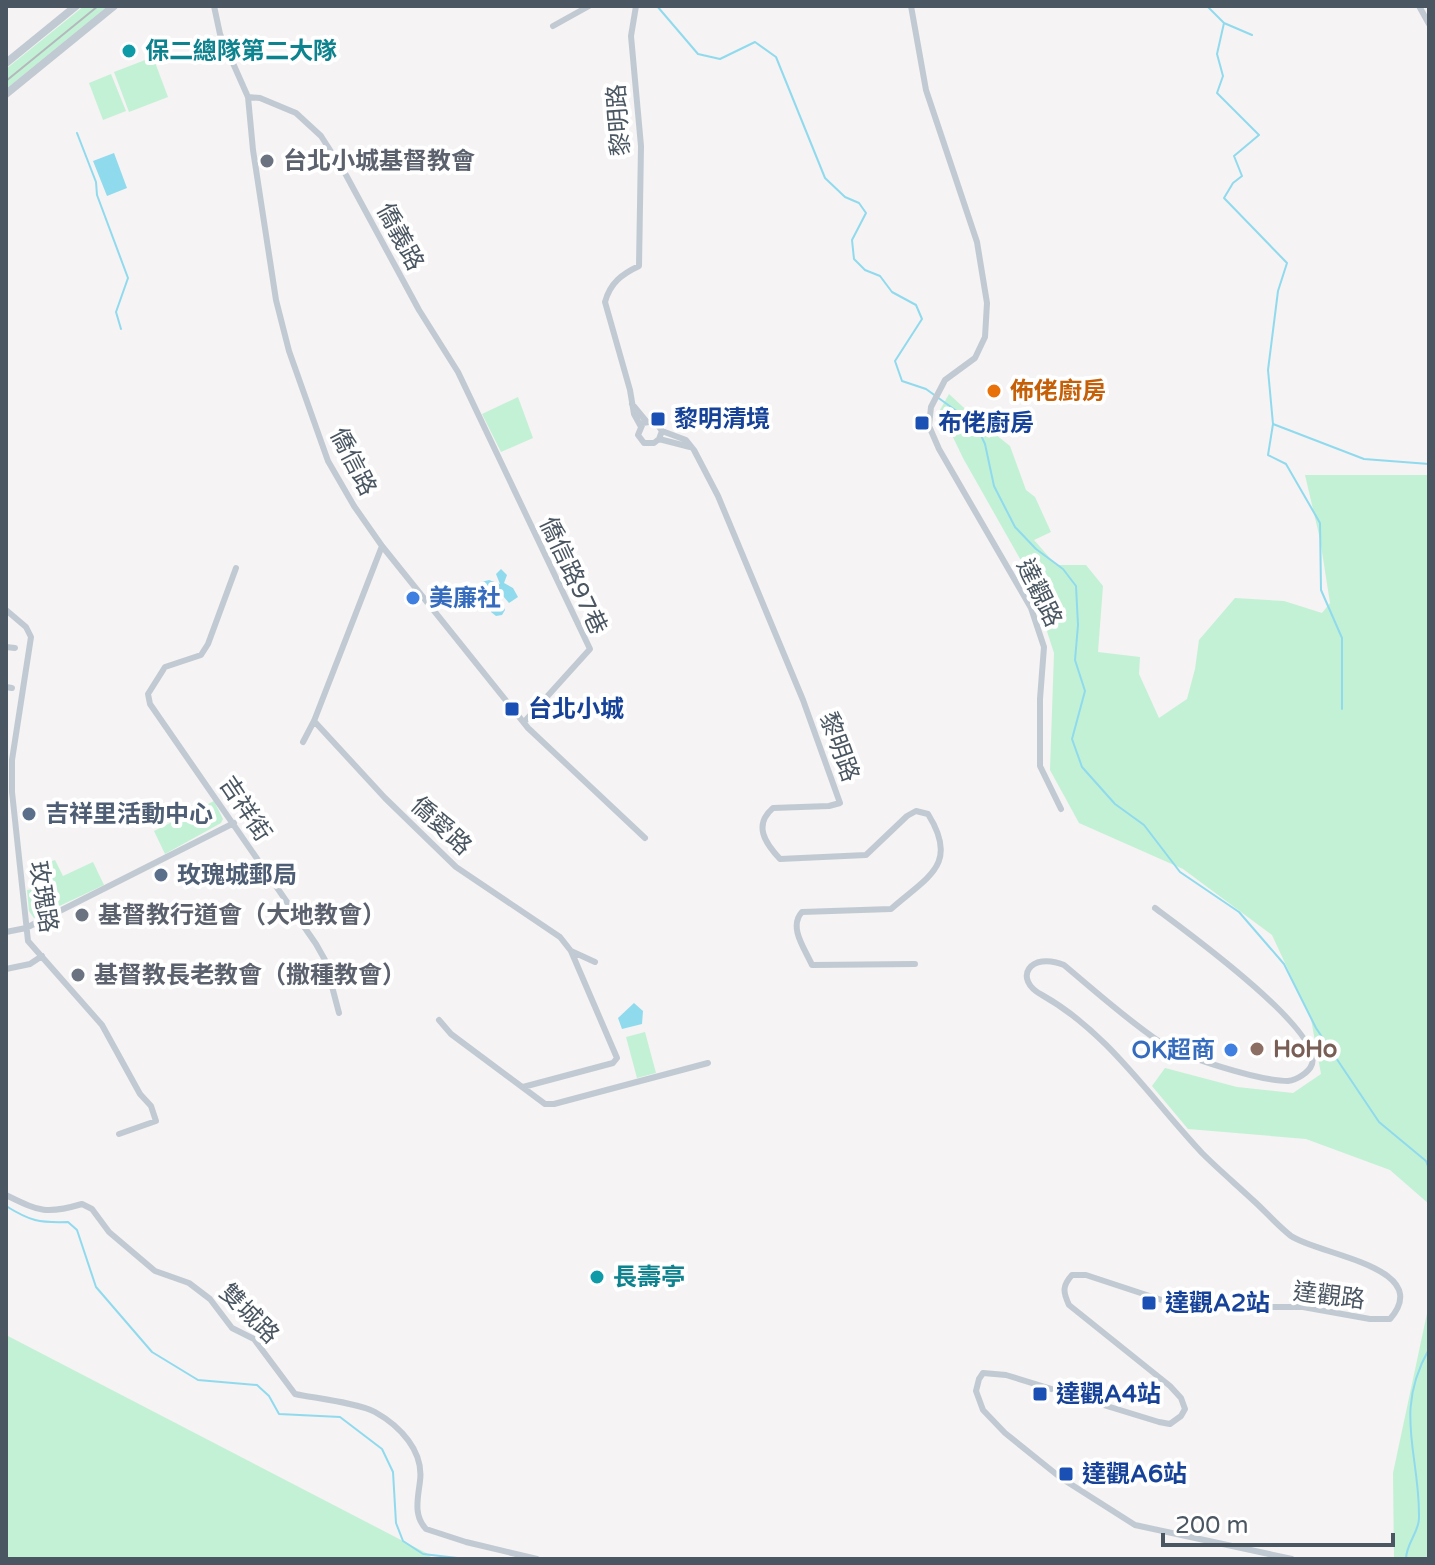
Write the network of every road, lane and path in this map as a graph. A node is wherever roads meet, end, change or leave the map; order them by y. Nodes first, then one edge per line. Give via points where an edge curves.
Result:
1 (76, 6) edge
2 (114, 6) edge
3 (214, 6) edge
4 (589, 6) edge
5 (636, 6) edge
6 (911, 6) edge
7 (1419, 6) edge
8 (1429, 24) edge
9 (553, 26) dead end
10 (6, 63) edge
11 (6, 94) edge
12 (248, 97) junction
13 (643, 423) junction
14 (662, 431) junction
15 (484, 432) joint
16 (659, 439) junction
17 (690, 447) junction
18 (382, 546) junction
19 (236, 568) dead end
20 (6, 610) edge
21 (6, 647) edge
22 (15, 648) dead end
23 (314, 721) junction
24 (525, 721) junction
25 (303, 742) dead end
26 (1061, 809) dead end
27 (234, 823) junction
28 (645, 838) dead end
29 (1155, 908) dead end
30 (26, 928) junction
31 (6, 932) edge
32 (571, 951) junction
33 (42, 956) junction
34 (595, 962) dead end
35 (915, 964) dead end
36 (6, 969) edge
37 (339, 1013) dead end
38 (439, 1020) dead end
39 (708, 1063) dead end
40 (523, 1087) junction
41 (119, 1134) dead end
42 (6, 1195) edge
43 (537, 1559) edge
44 (1292, 1559) edge

1 - 10 street
2 - 11 street
3 - 12 street, 僑信路 via 220,34
4 - 9 street
5 - 13 street, 黎明路 via 631,36 641,146 639,266 623,274 605,302 632,404
6 - 26 street, 達觀路 via 926,90 977,242 987,303 985,337 975,358 945,380 931,407 929,426 1040,628 1040,766
7 - 8 street
12 - 15 street, 僑義路 via 296,113 321,136 458,372
12 - 18 street, 僑信路 via 268,261 289,351 328,461
13 - 14 street, 黎明路 via 655,421
13 - 16 street, 黎明路 via 638,435 642,441 651,444
14 - 16 street
14 - 17 street, 黎明路 via 686,440
15 - 24 street, 僑信路97巷 via 590,649
16 - 17 street, 黎明路
17 - 35 street, 黎明路 via 718,496 840,803 773,808 762,825 768,847 780,859 866,855 916,811 928,814 943,846 939,865 891,909 802,912 795,922 798,935 812,965
18 - 23 street
18 - 24 street, 僑信路
19 - 27 street, 吉祥街 via 201,655 165,667 148,694
20 - 30 street, 玫瑰路 via 31,637 12,760
21 - 22 street
23 - 25 street
23 - 32 street, 僑愛路 via 456,867 560,937
24 - 28 street, 僑信路
27 - 30 street
27 - 37 street, 吉祥街 via 325,960
29 - 44 street, 達觀路 via 1267,998 1301,1034 1312,1051 1312,1065 1303,1076 1290,1081 1188,1056 1161,1043 1064,965 1049,959 1030,968 1028,982 1082,1022 1203,1154 1292,1237 1396,1281 1401,1307 1390,1319 1303,1307 1183,1307 1072,1275 1064,1284 1069,1305 1170,1386 1181,1398 1181,1416 1170,1424 1159,1422 990,1372 983,1373 976,1391 983,1410 1005,1433 1061,1478 1135,1525
30 - 31 street
30 - 33 street, 玫瑰路 via 28,941
32 - 34 street
32 - 40 street via 617,1058
33 - 36 street
33 - 41 street, 玫瑰路 via 102,1025 151,1106 156,1121
38 - 40 street
39 - 40 street via 554,1104 545,1104
42 - 43 street, 雙城路 via 40,1211 82,1204 92,1209 109,1232 155,1271 189,1283 210,1299 232,1328 254,1339 295,1394 373,1411 418,1455 417,1514 426,1529

